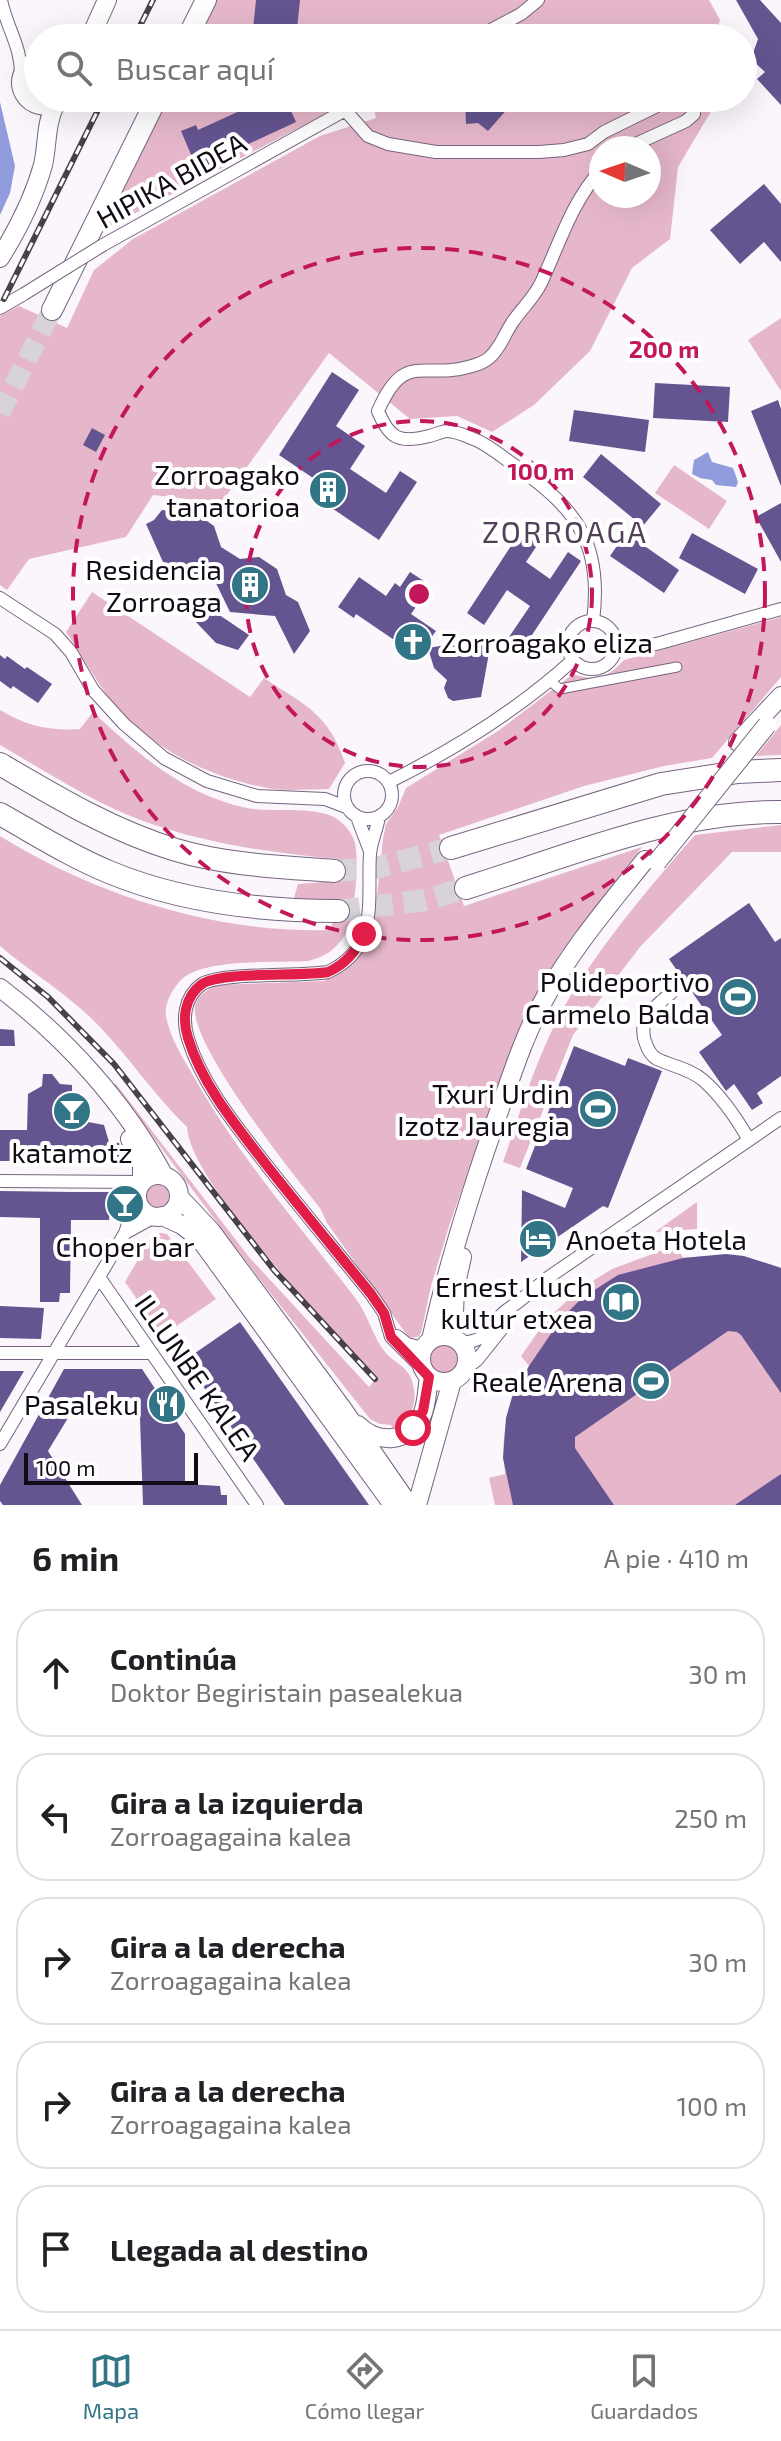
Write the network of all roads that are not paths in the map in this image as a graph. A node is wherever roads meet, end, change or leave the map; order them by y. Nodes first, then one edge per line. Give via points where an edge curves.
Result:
1 (1, 0) edge
2 (107, 0) edge
3 (191, 0) edge
4 (206, 0) edge
5 (538, 0) edge
6 (96, 24) edge
7 (179, 24) edge
8 (194, 24) edge
9 (502, 24) edge
10 (18, 45) junction
11 (24, 50) edge
12 (24, 72) edge
13 (21, 77) junction
14 (24, 92) edge
15 (37, 112) edge
16 (54, 112) edge
17 (136, 112) edge
18 (149, 112) edge
19 (341, 112) edge
20 (347, 112) edge
21 (645, 112) edge
22 (694, 112) edge
23 (46, 133) junction
24 (653, 136) edge
25 (589, 186) edge
26 (0, 258) edge
27 (39, 302) junction
28 (0, 308) edge
29 (0, 598) edge
30 (781, 609) edge
31 (593, 621) junction
32 (616, 648) junction
33 (573, 660) junction
34 (677, 667) dead end
35 (550, 681) junction
36 (781, 696) edge
37 (781, 711) edge
38 (0, 764) edge
39 (781, 770) edge
40 (389, 782) junction
41 (345, 786) junction
42 (325, 799) junction
43 (346, 807) junction
44 (781, 812) edge
45 (0, 814) edge
46 (357, 817) junction
47 (379, 817) junction
48 (451, 848) tunnel mouth
49 (370, 851) junction
50 (651, 861) junction
51 (334, 871) tunnel mouth
52 (466, 888) tunnel mouth
53 (338, 911) tunnel mouth
54 (0, 988) edge
55 (671, 993) dead end
56 (0, 1001) edge
57 (781, 1118) edge
58 (749, 1140) junction
59 (164, 1176) junction
60 (0, 1181) edge
61 (139, 1190) junction
62 (179, 1197) junction
63 (158, 1216) junction
64 (125, 1233) junction
65 (99, 1277) junction
66 (515, 1307) junction
67 (390, 1327) junction
68 (457, 1340) junction
69 (427, 1344) junction
70 (0, 1353) edge
71 (152, 1353) junction
72 (54, 1355) junction
73 (458, 1376) junction
74 (426, 1379) junction
75 (337, 1416) junction
76 (0, 1444) edge
77 (409, 1502) edge
78 (257, 1505) edge
79 (386, 1505) edge

1 - 10 street
2 - 6 main road
3 - 7 main road
4 - 8 main road
5 - 9 street
10 - 11 street
10 - 13 street
12 - 13 main road
13 - 14 main road
15 - 23 main road
16 - 23 main road
17 - 27 main road
18 - 27 main road
19 - 27 street, HIPIKA BIDEA, bridge via 103,245
20 - 21 street via 368,136 436,152 564,150 588,144
22 - 24 street
23 - 26 main road via 41,171
25 - 31 street via 540,285 499,348 486,361 458,370 412,370 389,385 378,411 387,431 403,440 447,431 473,438 561,500 576,520 594,563
27 - 28 street, HIPIKA BIDEA
29 - 42 street via 55,634 93,690 164,758 207,781 257,796
30 - 32 street via 648,646
31 - 32 street via 611,629
31 - 33 street via 573,631 568,645
32 - 33 street via 611,661 599,668 585,668
33 - 35 street
34 - 35 street via 560,689
35 - 40 street via 452,749
36 - 50 main road via 738,742
37 - 50 main road, bridge
38 - 51 highway via 61,800 178,850
39 - 48 highway via 661,784
40 - 41 street via 368,771 354,775
40 - 47 street via 391,802
41 - 42 street
41 - 43 street
42 - 43 street
43 - 46 street
44 - 52 highway via 658,827
45 - 53 highway via 88,862 169,892 287,911
46 - 47 street
46 - 49 street
47 - 49 street
49 - 67 street via 368,919 347,960 317,974 210,980 190,996 185,1022 188,1039 229,1117 371,1294
50 - 68 main road via 579,964 539,1036 462,1256 455,1288
50 - 69 main road via 570,958 543,1002 451,1252
54 - 59 main road via 80,1061 133,1125
55 - 58 street via 646,1018 647,1048 654,1057 700,1078
56 - 61 main road via 68,1063 121,1127 142,1160
57 - 58 street
58 - 66 street via 549,1277
59 - 61 main road via 152,1176
59 - 62 main road via 175,1184
60 - 61 street
61 - 63 main road via 143,1210
61 - 64 street
62 - 63 main road via 174,1210
62 - 75 main road via 211,1231
63 - 64 street
63 - 75 main road via 200,1239
64 - 65 street
65 - 71 street, ILLUNBE KALEA
65 - 72 street
66 - 68 street via 482,1338
66 - 73 street via 477,1360
67 - 69 street via 404,1343
67 - 74 street via 391,1337
68 - 69 main road via 442,1336
68 - 73 main road via 467,1356
69 - 74 main road via 421,1354
70 - 72 street
71 - 72 street
71 - 78 street, ILLUNBE KALEA
72 - 76 street
73 - 74 main road via 444,1382
73 - 77 main road
74 - 75 main road via 423,1411 407,1434 390,1439 367,1434
75 - 77 main road
75 - 79 main road via 336,1435

